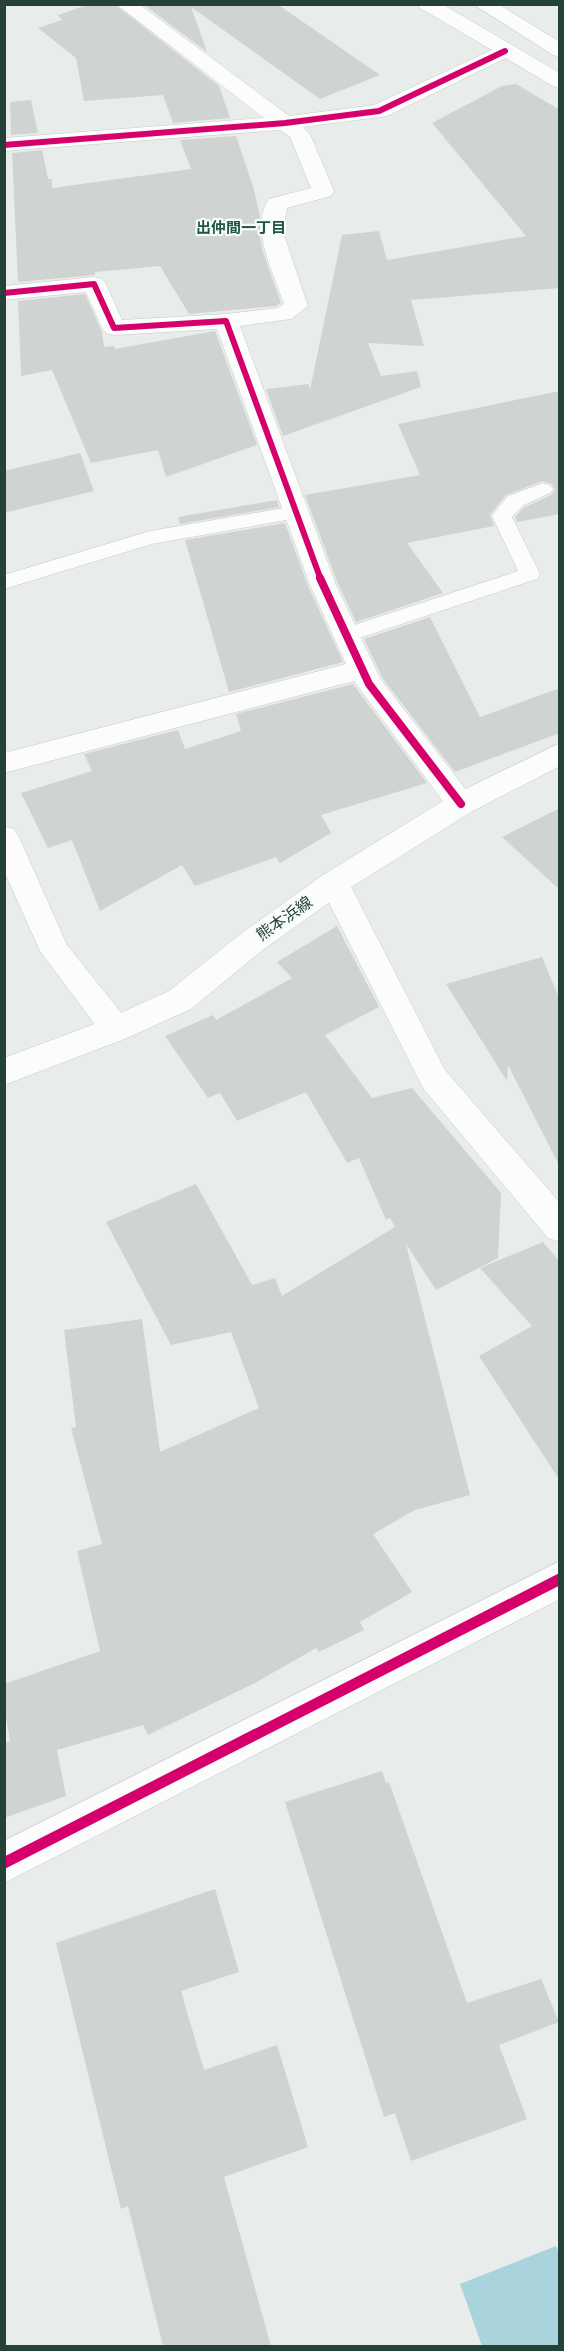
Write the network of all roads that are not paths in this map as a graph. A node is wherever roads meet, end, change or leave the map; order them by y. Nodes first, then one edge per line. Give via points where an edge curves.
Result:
1 (126, 4) edge
2 (427, 4) edge
3 (483, 4) edge
4 (505, 51) junction
5 (560, 51) edge
6 (560, 82) edge
7 (285, 123) junction
8 (4, 145) edge
9 (4, 293) edge
10 (226, 321) junction
11 (543, 489) dead end
12 (296, 512) junction
13 (4, 582) edge
14 (346, 635) junction
15 (362, 669) junction
16 (560, 753) edge
17 (4, 763) edge
18 (460, 804) junction
19 (4, 837) edge
20 (334, 883) junction
21 (116, 1029) junction
22 (4, 1072) edge
23 (547, 1195) edge
24 (560, 1228) edge
25 (560, 1579) edge
26 (4, 1863) edge

1 - 7 street
2 - 4 street
3 - 5 street
4 - 6 street
4 - 7 street via 380,111
7 - 8 street
7 - 10 street via 299,134 323,191 278,204 272,232 296,306 283,314
9 - 10 street via 94,284 114,328
10 - 12 street
11 - 14 lane via 515,501 502,516 530,574
12 - 13 lane via 150,538
12 - 14 street
14 - 15 street
15 - 17 street
15 - 18 street via 369,684
16 - 18 street, 熊本浜線
18 - 20 street, 熊本浜線
19 - 21 street via 54,951
20 - 21 street, 熊本浜線 via 180,1000
20 - 23 street via 434,1079
21 - 22 street, 熊本浜線
23 - 24 street
25 - 26 street

